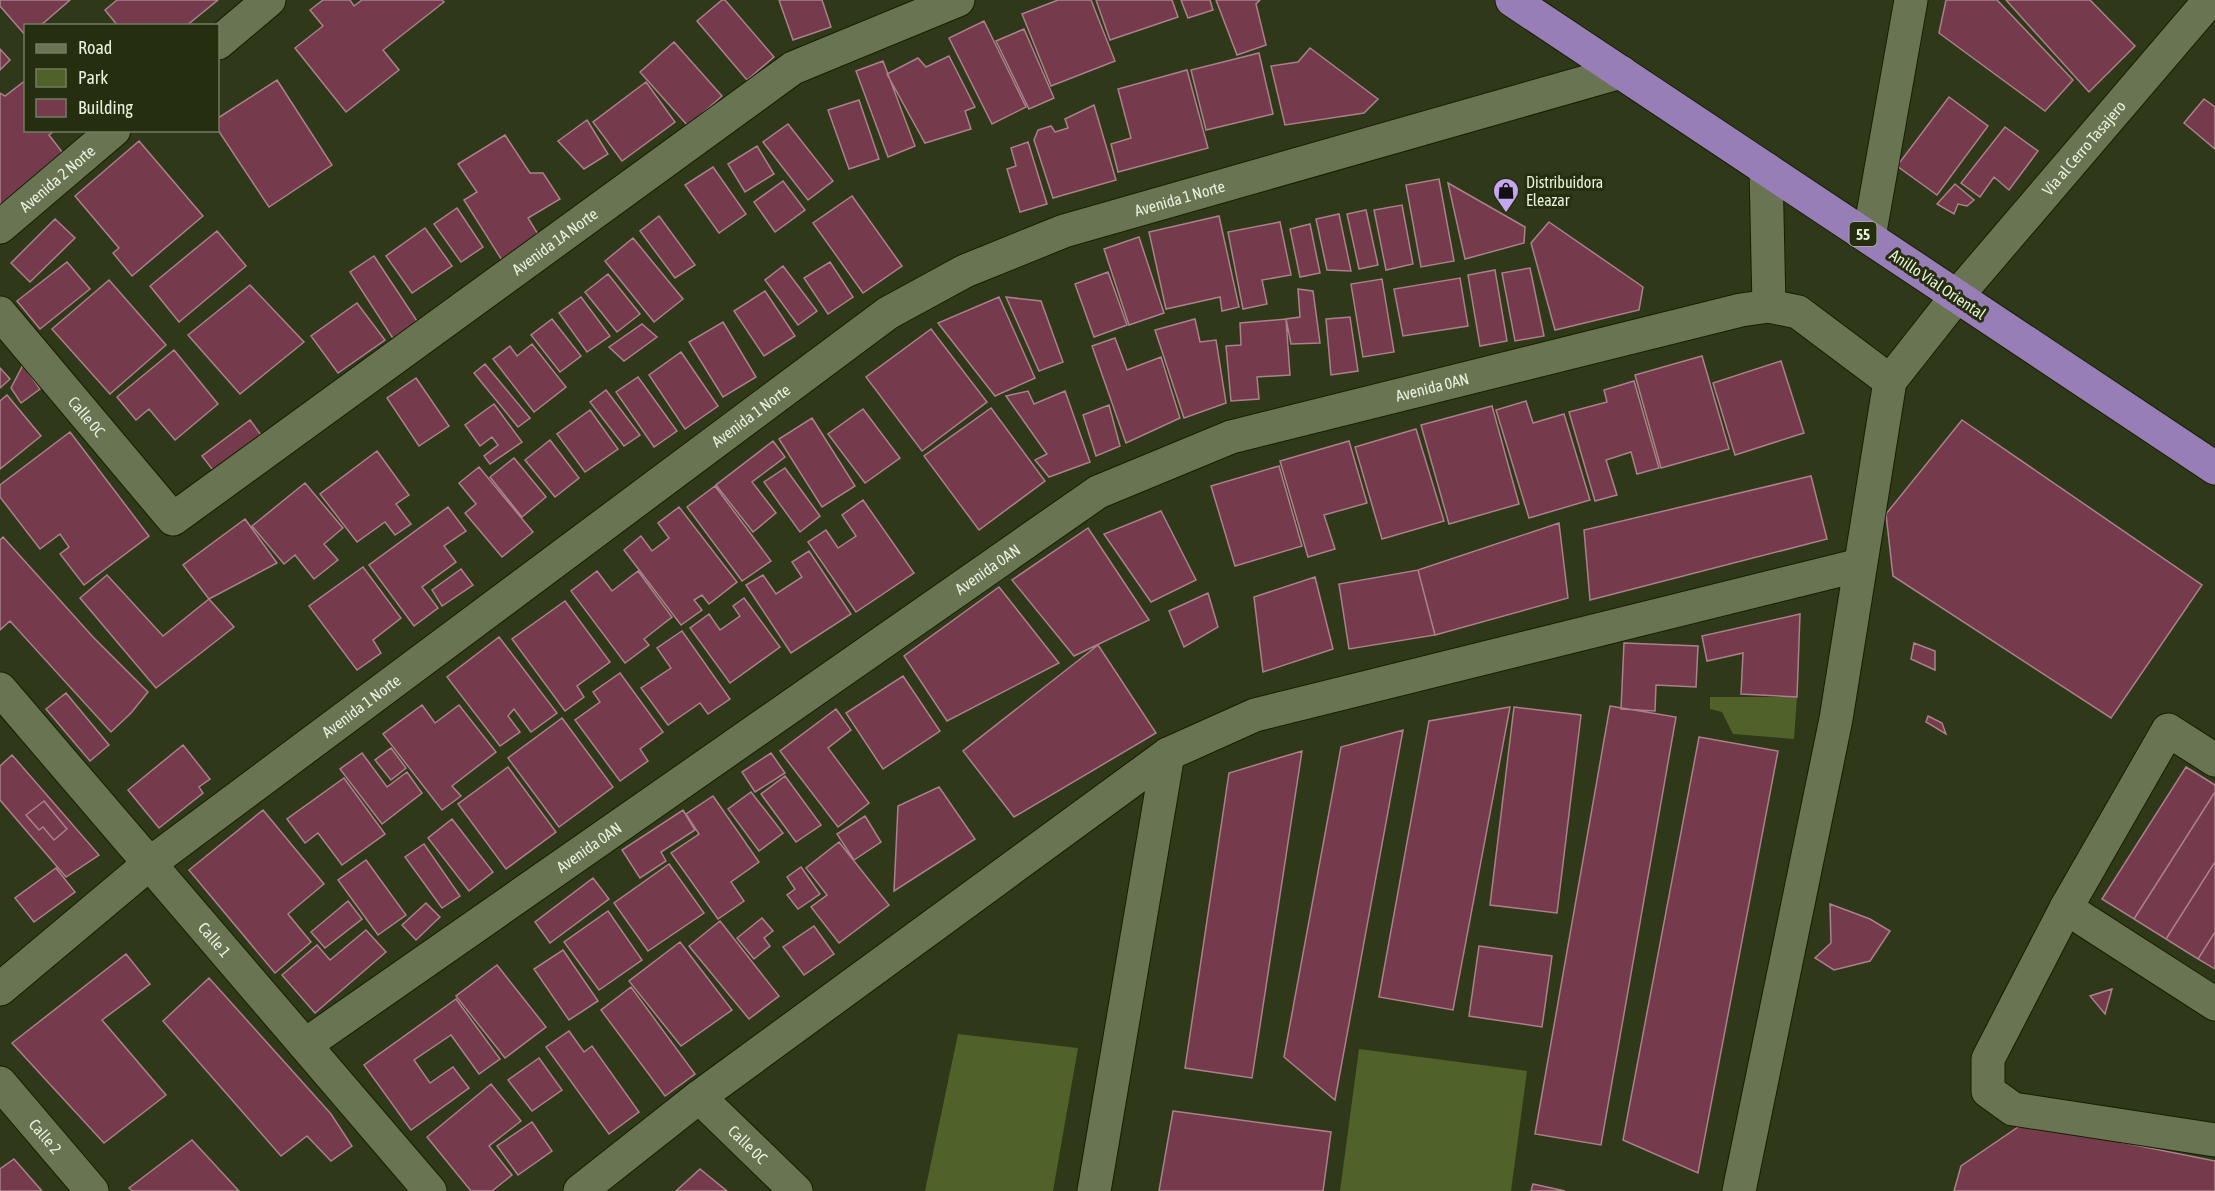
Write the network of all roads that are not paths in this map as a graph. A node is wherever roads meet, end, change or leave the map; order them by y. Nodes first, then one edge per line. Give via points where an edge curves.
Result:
1 (268, 0) edge
2 (958, 0) edge
3 (1512, 0) edge
4 (1911, 0) edge
5 (2210, 0) edge
6 (219, 42) edge
7 (1621, 72) junction
8 (112, 132) edge
9 (1766, 169) junction
10 (0, 227) edge
11 (1869, 237) junction
12 (1957, 296) junction
13 (1769, 306) junction
14 (0, 314) edge
15 (1890, 381) junction
16 (2215, 468) edge
17 (172, 519) joint
18 (1860, 565) junction
19 (0, 689) edge
20 (1168, 754) junction
21 (2215, 760) edge
22 (149, 864) junction
23 (2066, 908) junction
24 (0, 989) edge
25 (2215, 1004) edge
26 (305, 1045) junction
27 (0, 1083) edge
28 (699, 1096) junction
29 (2215, 1140) edge
30 (92, 1191) edge
31 (430, 1191) edge
32 (580, 1191) edge
33 (796, 1191) edge
34 (1094, 1191) edge
35 (1738, 1191) edge

1 - 6 street
2 - 17 street, Avenida 1A Norte via 793,68
3 - 7 highway, Anillo Vial Oriental / 55
4 - 11 street
5 - 12 street, Vía al Cerro Tasajero
7 - 9 highway, Anillo Vial Oriental / 55
7 - 22 street, Avenida 1 Norte via 1064,231 965,271 888,313
8 - 10 street, Avenida 2 Norte
9 - 11 highway, Anillo Vial Oriental / 55
9 - 13 street
11 - 12 highway, Anillo Vial Oriental / 55
12 - 15 street, Vía al Cerro Tasajero
12 - 16 highway, Anillo Vial Oriental / 55
13 - 15 street via 1798,312
13 - 26 street, Avenida 0AN via 1230,437 1098,492
14 - 17 street, Calle 0C
15 - 18 street
18 - 20 street via 1255,715
18 - 35 street via 1836,719
19 - 22 street, Calle 1
20 - 28 street
20 - 34 street
21 - 23 street via 2168,730
22 - 24 street, Avenida 1 Norte
22 - 26 street, Calle 1
23 - 25 street
23 - 29 street via 1988,1059 1988,1091 2013,1109
26 - 31 street, Calle 1
27 - 30 street, Calle 2
28 - 32 street
28 - 33 street, Calle 0C

